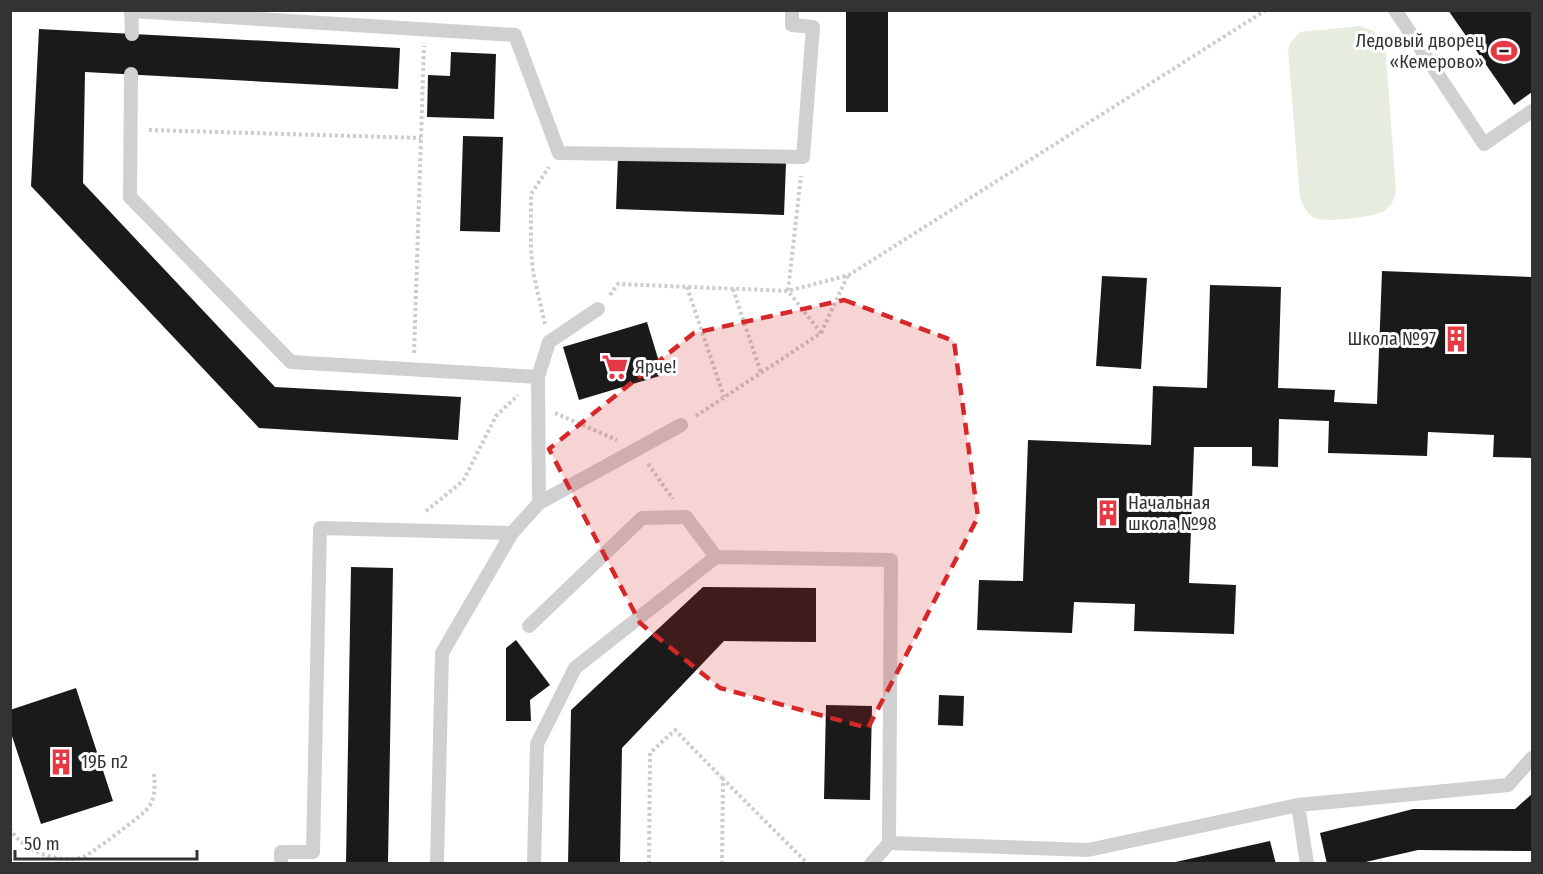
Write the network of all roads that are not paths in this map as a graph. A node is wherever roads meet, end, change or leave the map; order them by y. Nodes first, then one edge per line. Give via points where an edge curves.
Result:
1 (792, 10) edge
2 (1395, 10) edge
3 (132, 11) edge
4 (132, 34) dead end
5 (131, 75) dead end
6 (1533, 111) edge
7 (598, 309) road end
8 (538, 377) junction
9 (681, 425) road end
10 (539, 503) junction
11 (512, 533) junction
12 (717, 557) junction
13 (529, 626) dead end
14 (1533, 758) edge
15 (1298, 805) junction
16 (889, 843) junction
17 (280, 864) edge
18 (437, 864) edge
19 (534, 864) edge
20 (871, 864) edge
21 (1308, 864) edge

1 - 3 lane via 792,25 813,27 803,157 559,153 515,35
2 - 6 lane via 1484,144
3 - 4 lane
5 - 8 lane via 130,197 291,362
7 - 8 lane via 549,342
8 - 10 lane
9 - 10 lane
10 - 11 lane
11 - 17 lane via 320,528 313,852 281,852
11 - 18 lane via 442,653
12 - 13 lane via 686,517 642,518
12 - 16 lane via 891,560
12 - 19 lane via 575,668 537,744
14 - 15 lane via 1508,785
15 - 16 lane via 1088,850
15 - 21 lane
16 - 20 lane

